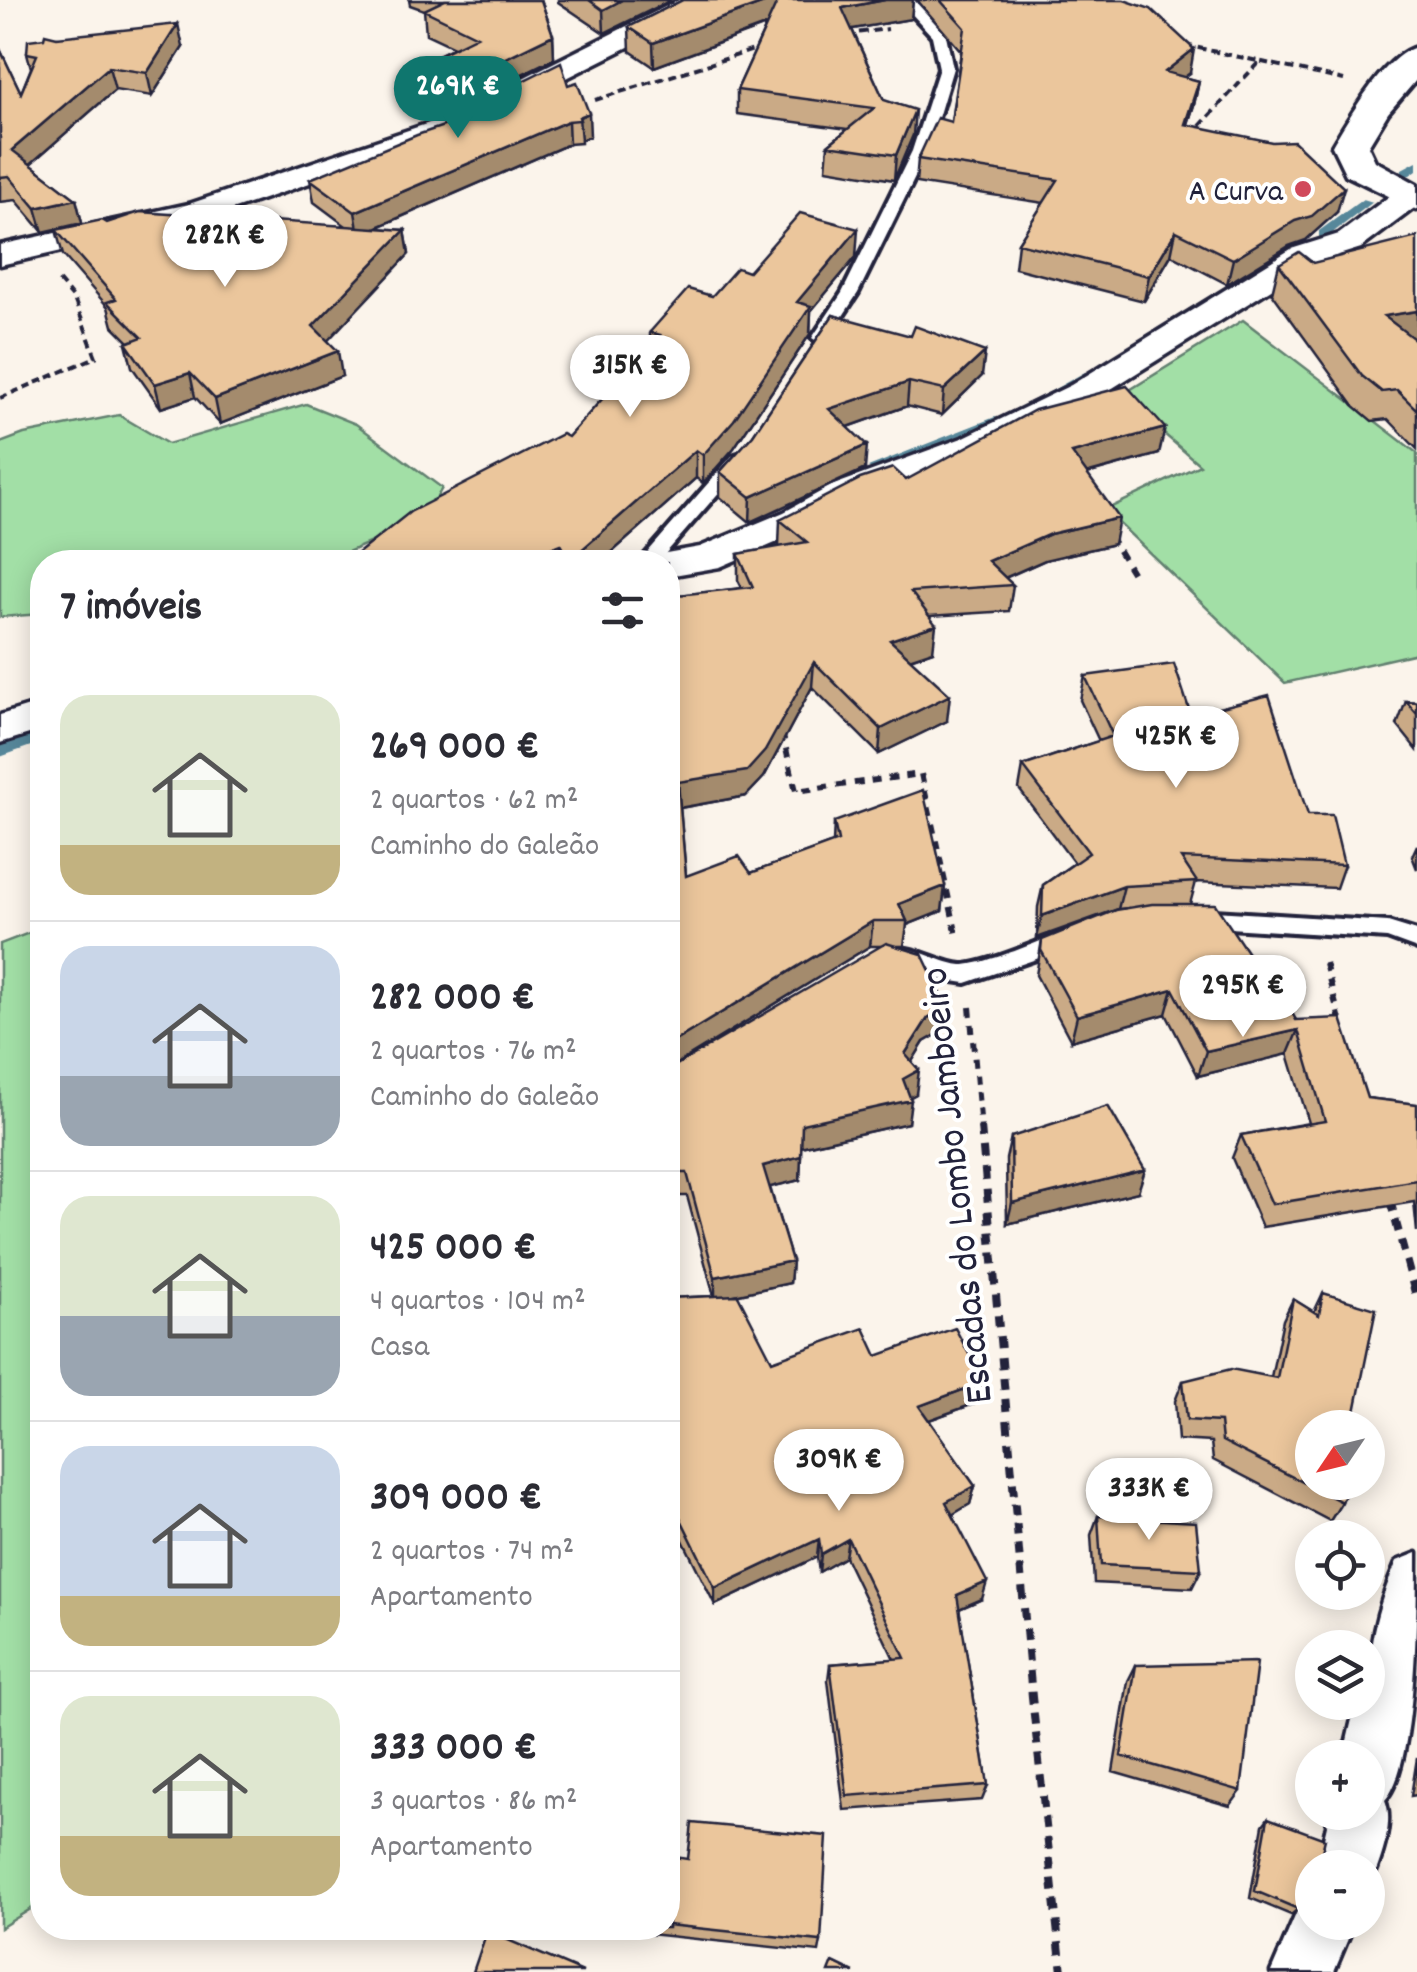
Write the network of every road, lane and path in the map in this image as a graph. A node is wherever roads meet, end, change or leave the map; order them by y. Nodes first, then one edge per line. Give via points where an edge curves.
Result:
1 (700, 0) edge
2 (906, 0) edge
3 (929, 25) junction
4 (829, 37) edge
5 (1185, 45) edge
6 (776, 46) edge
7 (1417, 57) edge
8 (1260, 61) junction
9 (578, 105) edge
10 (1373, 108) junction
11 (1200, 126) edge
12 (1413, 198) edge
13 (15, 252) edge
14 (807, 357) edge
15 (0, 398) edge
16 (754, 438) edge
17 (1104, 526) edge
18 (658, 550) edge
19 (680, 562) edge
20 (1133, 574) dead end
21 (778, 718) edge
22 (30, 720) edge
23 (0, 729) edge
24 (1176, 918) edge
25 (1314, 925) junction
26 (1092, 931) edge
27 (1417, 940) edge
28 (880, 954) edge
29 (966, 974) junction
30 (1345, 1037) edge
31 (1386, 1187) edge
32 (1417, 1300) edge
33 (1417, 1580) edge
34 (1376, 1740) edge
35 (1316, 1940) edge
36 (1062, 1972) edge
37 (1302, 1972) edge

1 - 13 street via 452,126 197,211
2 - 3 lane
3 - 4 path
3 - 14 lane via 946,68 920,152 850,292
5 - 8 path
6 - 9 path
7 - 10 main road
8 - 10 path via 1347,81 1345,100
8 - 11 path
10 - 12 main road via 1350,146 1352,157 1374,178
12 - 19 street via 1350,240 1302,256 1083,392 975,446 844,494 707,558
13 - 15 path via 74,300 96,357
16 - 18 lane
17 - 20 path
21 - 29 path, Escadas do Lombo Jamboeiro via 796,791 921,774
22 - 23 street
24 - 25 lane
25 - 27 lane via 1388,930
25 - 30 path
26 - 29 lane
28 - 29 lane
29 - 36 path, Escadas do Lombo Jamboeiro
31 - 32 path
33 - 34 street
35 - 37 street

